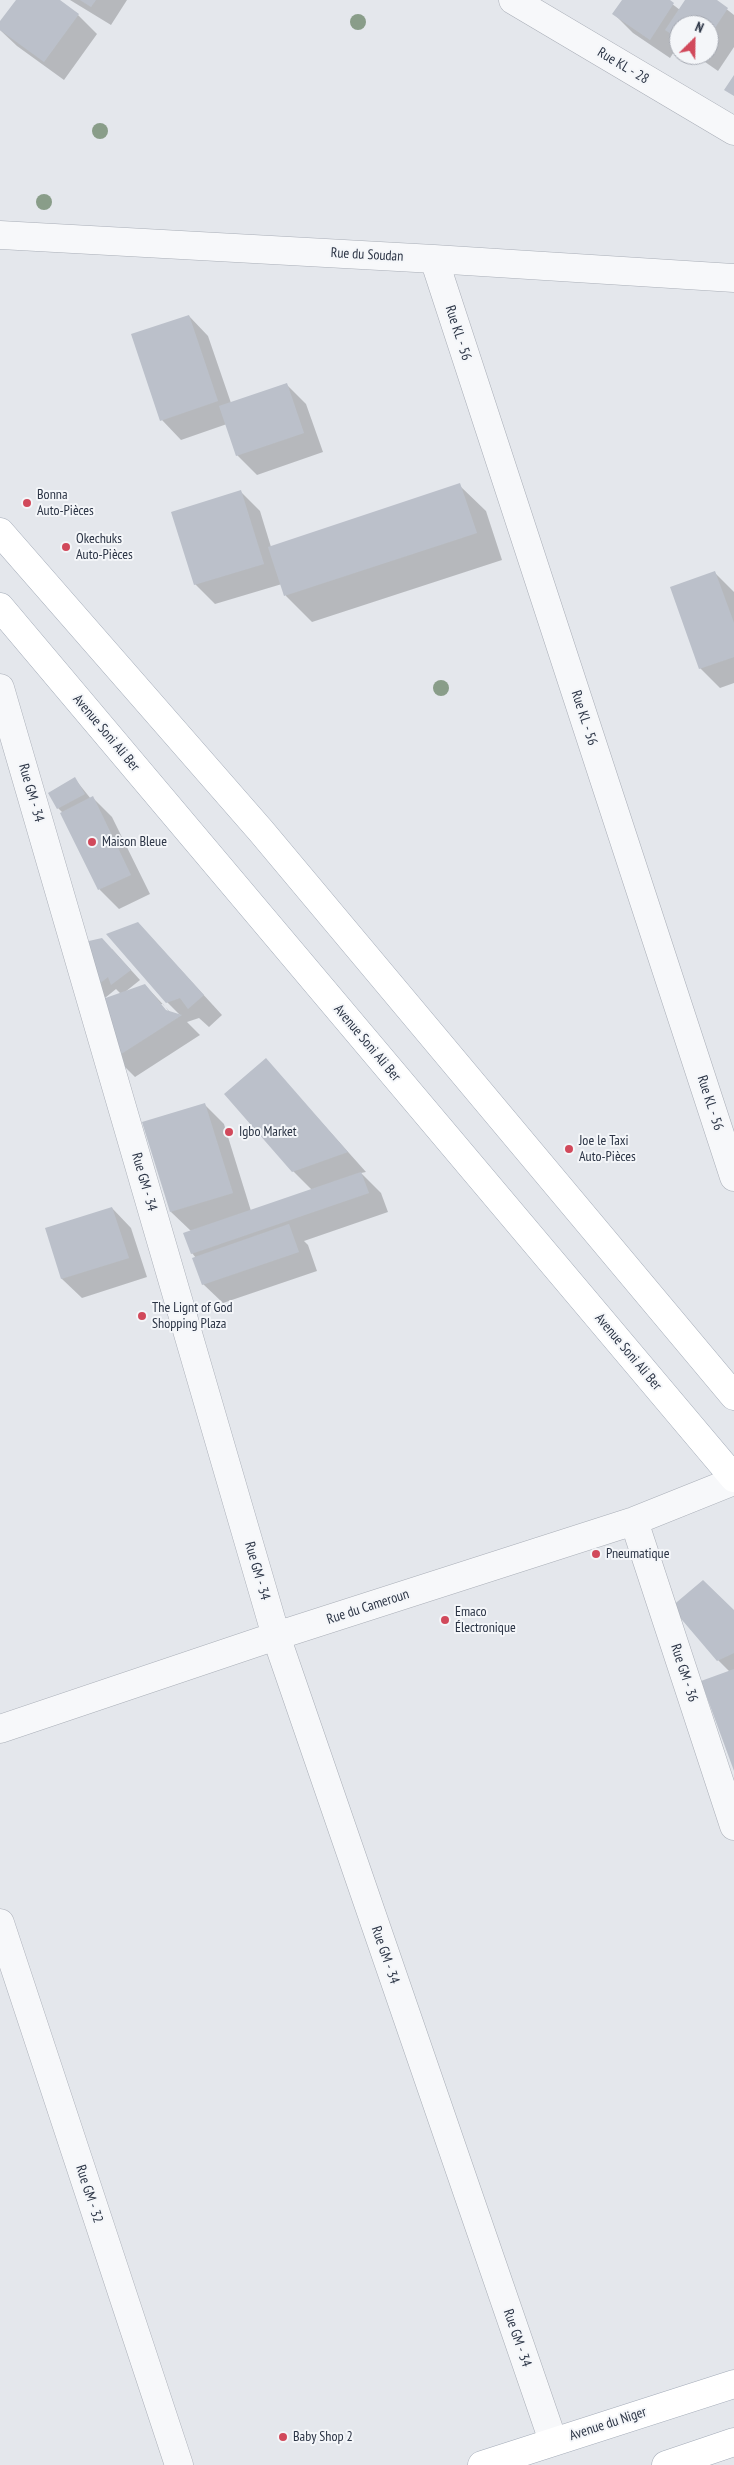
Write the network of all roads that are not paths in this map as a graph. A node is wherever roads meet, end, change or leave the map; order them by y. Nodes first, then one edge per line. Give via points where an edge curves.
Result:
1 (513, 0) edge
2 (734, 131) edge
3 (0, 236) edge
4 (434, 258) junction
5 (734, 278) edge
6 (0, 532) edge
7 (0, 607) edge
8 (0, 688) edge
9 (734, 1177) edge
10 (734, 1396) edge
11 (734, 1480) edge
12 (634, 1521) junction
13 (276, 1636) junction
14 (0, 1729) edge
15 (734, 1826) edge
16 (0, 1923) edge
17 (734, 2384) edge
18 (553, 2441) junction
19 (734, 2442) edge
20 (179, 2465) edge
21 (482, 2465) edge
22 (666, 2465) edge

1 - 2 street, Rue KL - 28
3 - 4 street, Rue du Soudan
4 - 5 street, Rue du Soudan
4 - 9 street, Rue KL - 56
6 - 10 main road via 261,832
7 - 11 main road, Avenue Soni Ali Ber
8 - 13 street, Rue GM - 34
11 - 12 street, Rue du Cameroun
12 - 13 street, Rue du Cameroun
12 - 15 street, Rue GM - 36
13 - 14 street, Rue du Cameroun
13 - 18 street, Rue GM - 34
16 - 20 street, Rue GM - 32
17 - 18 main road, Avenue du Niger
18 - 21 main road, Avenue du Niger
19 - 22 main road

